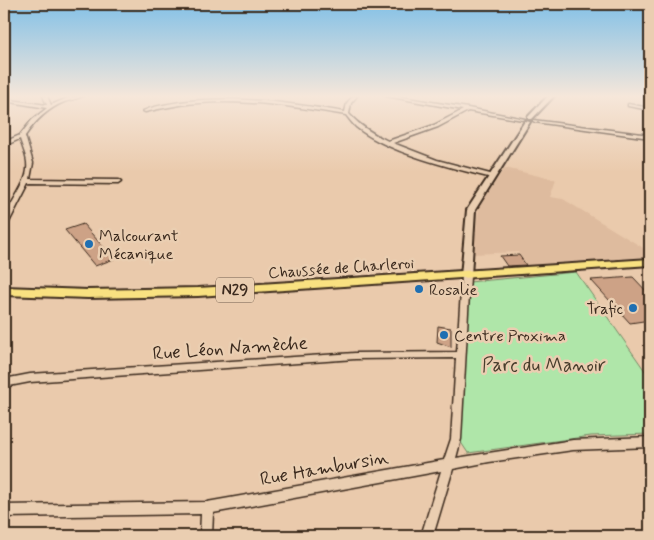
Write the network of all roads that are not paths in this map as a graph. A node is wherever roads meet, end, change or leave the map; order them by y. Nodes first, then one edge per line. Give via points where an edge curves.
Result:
1 (36, 121) edge
2 (352, 121) edge
3 (444, 121) edge
4 (528, 121) edge
5 (538, 121) edge
6 (22, 136) junction
7 (650, 137) edge
8 (389, 143) junction
9 (4, 144) edge
10 (492, 176) junction
11 (27, 181) junction
12 (118, 182) dead end
13 (4, 226) edge
14 (650, 262) edge
15 (466, 276) junction
16 (4, 291) edge
17 (459, 355) junction
18 (4, 383) edge
19 (650, 442) edge
20 (449, 464) junction
21 (207, 508) junction
22 (4, 511) edge
23 (206, 536) edge
24 (427, 536) edge

1 - 6 street
2 - 8 street
3 - 8 street
4 - 10 street
5 - 7 street
6 - 9 street
6 - 11 street via 30,163
8 - 10 street via 451,166
10 - 15 street via 470,214
11 - 12 street
11 - 13 street
14 - 15 main road, Chaussée de Charleroi / N29
15 - 16 main road, Chaussée de Charleroi / N29 via 198,292 88,294
15 - 17 street
17 - 18 street, Rue Léon Namèche via 355,356 30,378
17 - 20 street via 456,439
19 - 20 street, Rue Hambursin via 573,445
20 - 21 street, Rue Hambursin
20 - 24 street
21 - 22 street, Rue Hambursin
21 - 23 street

